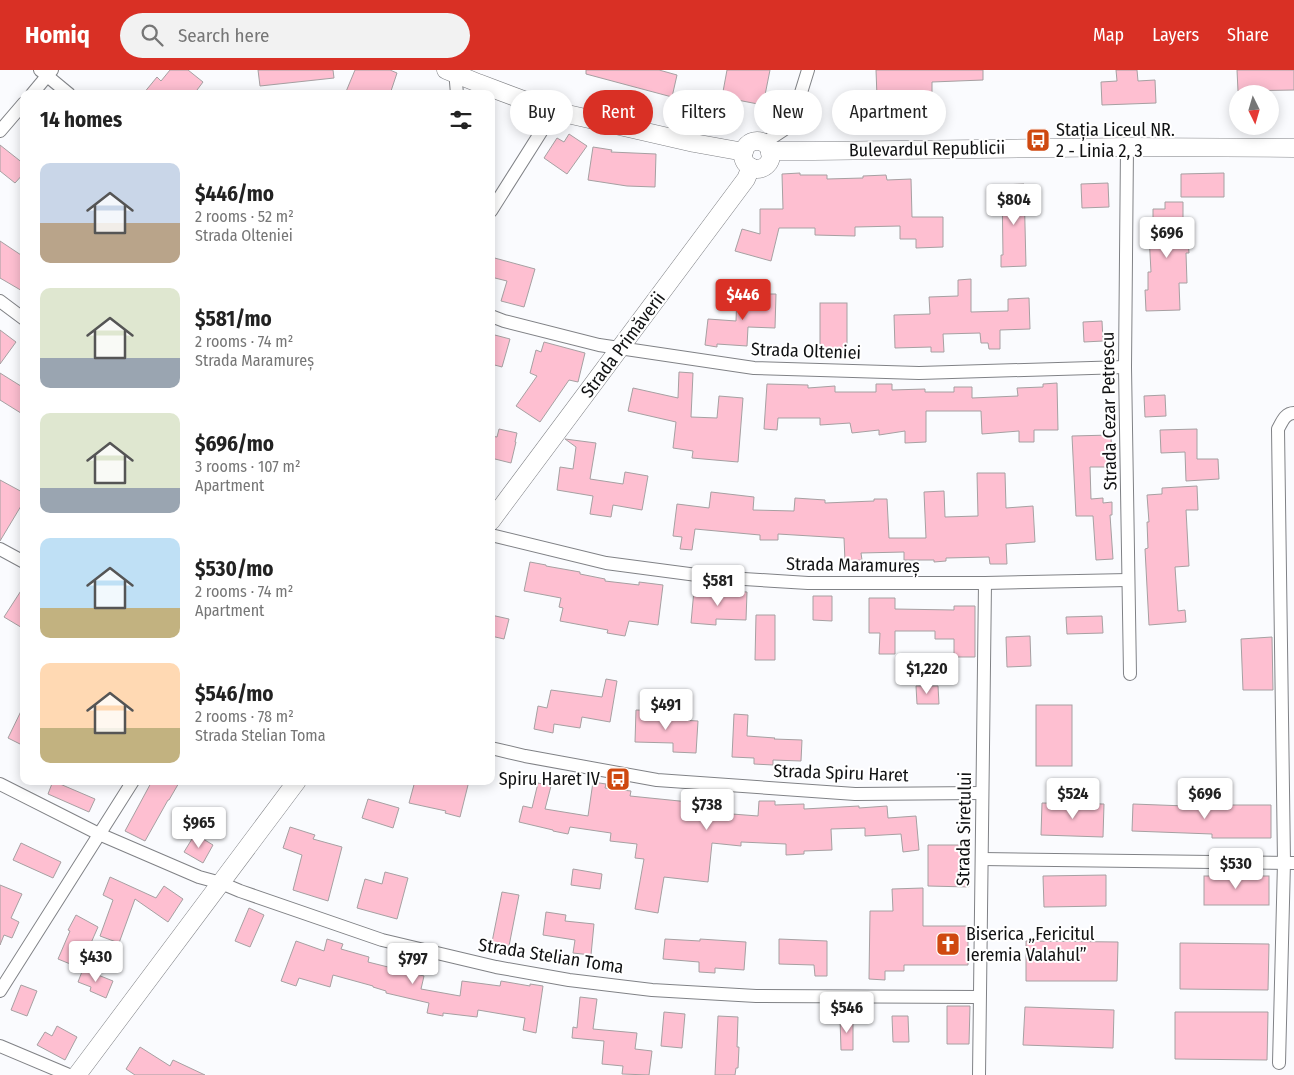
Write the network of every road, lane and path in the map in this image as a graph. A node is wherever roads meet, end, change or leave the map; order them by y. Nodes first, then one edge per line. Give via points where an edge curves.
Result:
1 (808, 70) edge
2 (452, 71) edge
3 (46, 72) edge
4 (35, 90) edge
5 (65, 90) edge
6 (456, 90) edge
7 (510, 94) edge
8 (20, 108) edge
9 (573, 115) edge
10 (0, 131) edge
11 (539, 135) edge
12 (1127, 147) junction
13 (767, 148) junction
14 (1294, 148) edge
15 (747, 160) junction
16 (495, 200) edge
17 (0, 302) edge
18 (20, 316) edge
19 (495, 318) edge
20 (621, 348) junction
21 (1125, 367) junction
22 (1294, 413) edge
23 (495, 516) edge
24 (495, 536) edge
25 (0, 549) edge
26 (20, 560) edge
27 (1128, 580) junction
28 (985, 584) junction
29 (1130, 674) dead end
30 (495, 749) edge
31 (0, 784) edge
32 (130, 785) edge
33 (295, 785) edge
34 (982, 793) junction
35 (99, 834) junction
36 (982, 859) junction
37 (1289, 862) edge
38 (222, 883) junction
39 (0, 991) edge
40 (979, 997) junction
41 (0, 1046) edge
42 (1279, 1063) dead end
43 (69, 1075) edge
44 (77, 1075) edge
45 (979, 1075) edge

1 - 13 street via 791,125
2 - 6 street
2 - 7 main road
3 - 4 street
3 - 5 street
8 - 10 street
9 - 15 main road via 694,143
11 - 16 street
12 - 13 main road, Bulevardul Republicii via 804,151
12 - 14 main road, Bulevardul Republicii
12 - 21 street, Strada Cezar Petrescu
13 - 15 main road via 760,141 751,143 745,148
13 - 15 main road via 770,157 767,164 760,168
15 - 20 main road, Strada Primăverii via 746,179
17 - 18 street
19 - 20 street, Strada Olteniei
20 - 21 street, Strada Olteniei via 754,368 919,373
20 - 23 main road, Strada Primăverii
21 - 27 street, Strada Cezar Petrescu
22 - 37 street via 1290,413 1278,429
24 - 28 street, Strada Maramureș via 606,563 712,577 808,583
25 - 26 street
27 - 28 street, Strada Maramureș
27 - 29 street, Strada Cezar Petrescu
28 - 34 street, Strada Siretului
30 - 34 street, Strada Spiru Haret via 657,780 855,794
31 - 35 street, Strada Stelian Toma
32 - 35 street
33 - 38 main road
34 - 36 street, Strada Siretului
35 - 38 street, Strada Stelian Toma
35 - 39 street
36 - 37 street
36 - 40 street, Strada Siretului
37 - 42 street
38 - 40 street, Strada Stelian Toma via 382,940 496,967 569,980 652,990 756,996
38 - 44 main road
40 - 45 street, Strada Siretului
41 - 43 street

